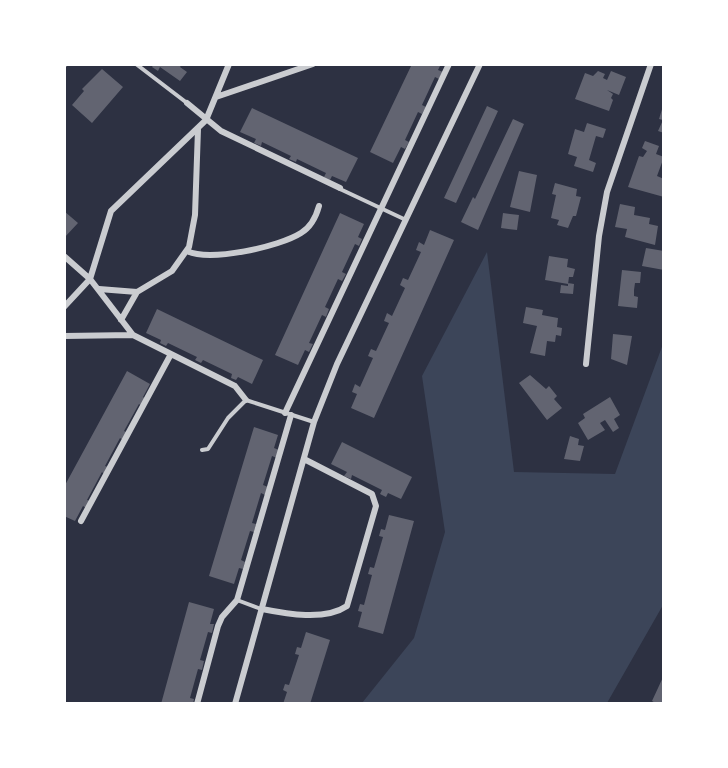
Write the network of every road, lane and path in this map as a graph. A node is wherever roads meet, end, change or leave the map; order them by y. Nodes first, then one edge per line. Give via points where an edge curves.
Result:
1 (136, 64) edge
2 (229, 64) edge
3 (313, 64) edge
4 (449, 64) edge
5 (480, 64) edge
6 (651, 64) edge
7 (216, 97) junction
8 (188, 103) joint
9 (206, 120) junction
10 (198, 129) junction
11 (340, 188) joint
12 (319, 206) dead end
13 (381, 208) junction
14 (406, 220) junction
15 (187, 251) junction
16 (64, 256) edge
17 (90, 279) junction
18 (99, 289) junction
19 (137, 292) junction
20 (64, 307) edge
21 (121, 320) junction
22 (133, 335) junction
23 (64, 336) edge
24 (171, 354) junction
25 (586, 364) dead end
26 (246, 400) junction
27 (288, 414) junction
28 (315, 422) junction
29 (202, 450) dead end
30 (304, 459) junction
31 (81, 521) dead end
32 (237, 600) junction
33 (262, 609) junction
34 (196, 704) edge
35 (235, 704) edge

1 - 8 lane
2 - 7 street
3 - 7 street
4 - 13 street
5 - 14 street
6 - 25 street via 608,192 599,236
7 - 9 street
8 - 9 street
9 - 10 street
9 - 11 street via 221,131
10 - 15 street via 195,215
10 - 17 street via 111,211
11 - 13 lane
12 - 15 street via 310,226 284,241 200,256
13 - 14 lane
13 - 27 street
14 - 28 street via 337,364
15 - 19 street via 172,271
16 - 17 street
17 - 18 street
17 - 20 street
18 - 19 street
18 - 21 street
19 - 21 street
21 - 22 street
22 - 23 street
22 - 24 street
24 - 26 street via 235,386
24 - 31 street
26 - 27 lane
26 - 29 lane via 228,418 208,449
27 - 28 lane
27 - 32 street
28 - 30 street
30 - 33 street
30 - 33 street via 372,494 376,506 347,606 337,613 287,614
32 - 33 lane
32 - 34 street via 218,626
33 - 35 street

